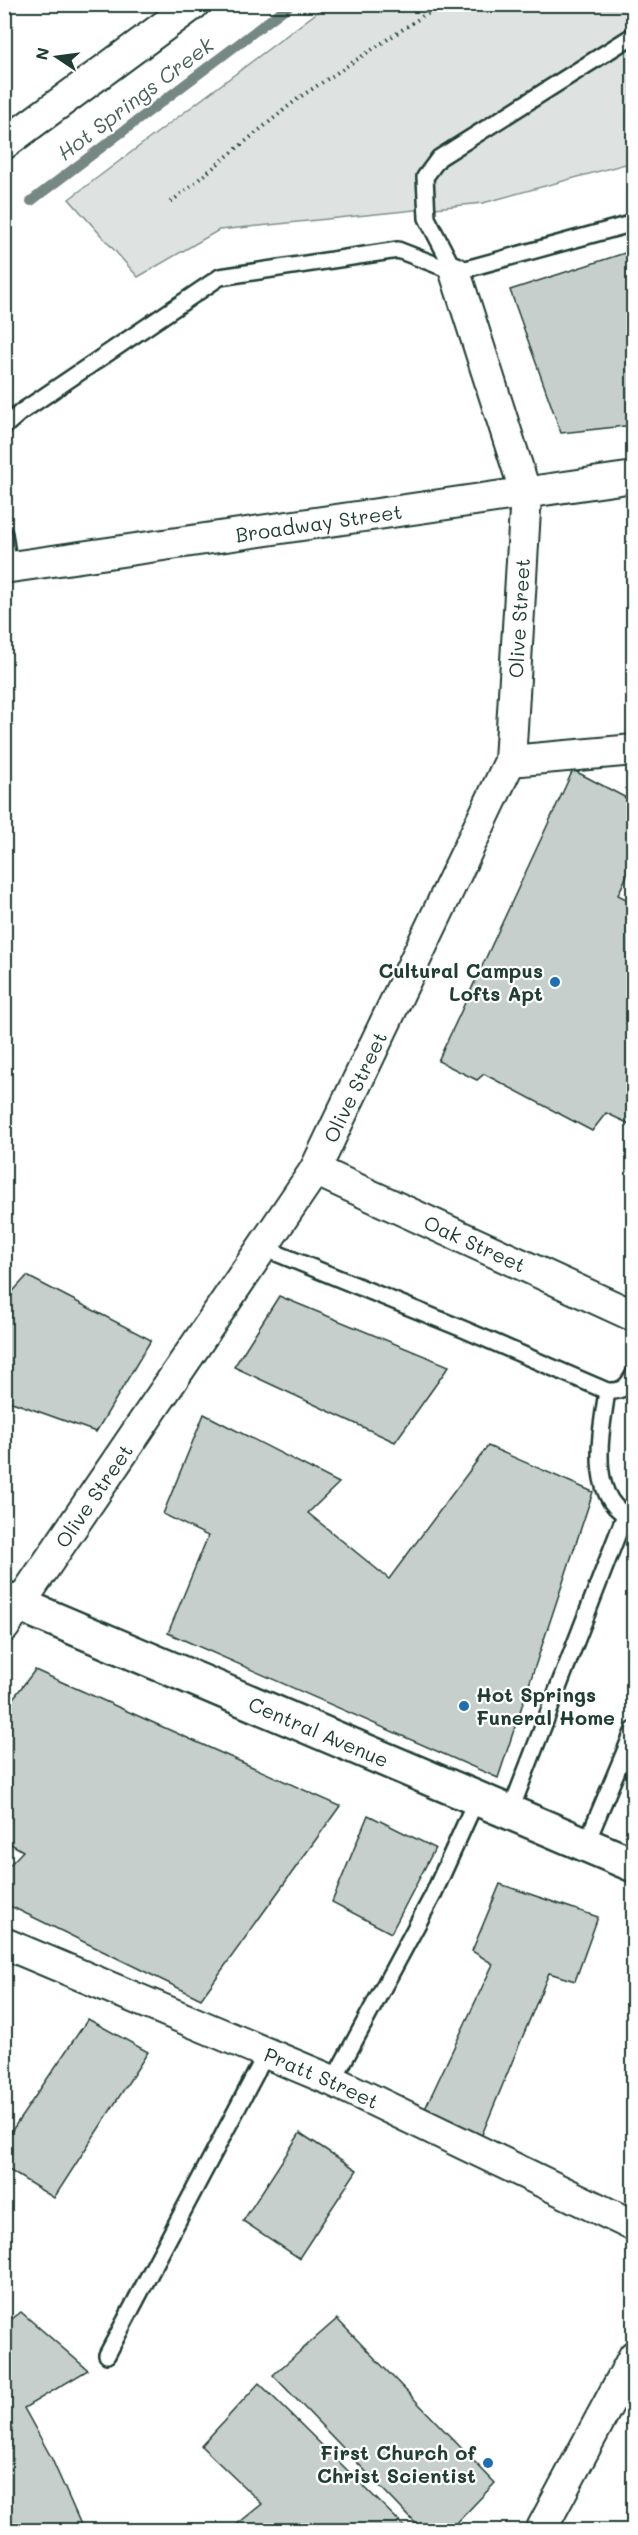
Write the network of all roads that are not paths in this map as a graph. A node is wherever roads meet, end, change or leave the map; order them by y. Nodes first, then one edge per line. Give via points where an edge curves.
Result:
1 (194, 4) edge
2 (633, 35) edge
3 (4, 144) edge
4 (633, 223) edge
5 (455, 272) junction
6 (4, 427) edge
7 (633, 477) edge
8 (526, 494) junction
9 (4, 534) edge
10 (7, 568) edge
11 (633, 750) edge
12 (510, 761) junction
13 (315, 1170) junction
14 (264, 1248) junction
15 (633, 1316) edge
16 (633, 1374) edge
17 (607, 1390) junction
18 (629, 1516) edge
19 (10, 1610) edge
20 (633, 1730) edge
21 (477, 1798) junction
22 (510, 1812) junction
23 (586, 1844) junction
24 (633, 1865) edge
25 (4, 1943) edge
26 (267, 2052) junction
27 (333, 2081) junction
28 (633, 2226) edge
29 (107, 2355) dead end
30 (633, 2355) edge
31 (541, 2530) edge

1 - 3 street
2 - 5 lane via 439,158 425,177 427,218
4 - 5 lane
5 - 6 lane via 398,250 220,278 21,411
5 - 8 street, Olive Street
7 - 8 street, Broadway Street
8 - 10 street, Broadway Street
8 - 12 street, Olive Street
9 - 10 lane
11 - 12 street
12 - 13 street, Olive Street
13 - 14 street, Olive Street
13 - 15 street, Oak Street
14 - 17 lane
14 - 19 street, Olive Street
16 - 17 lane via 625,1388
17 - 18 lane via 599,1455 602,1475 608,1497
18 - 22 lane
19 - 21 main road, Central Avenue
20 - 23 lane
21 - 22 main road, Central Avenue
21 - 27 lane via 432,1897
22 - 23 main road, Central Avenue
23 - 24 main road, Central Avenue
25 - 26 street, Pratt Street
26 - 27 street, Pratt Street
26 - 29 lane
27 - 28 street, Pratt Street
30 - 31 street

